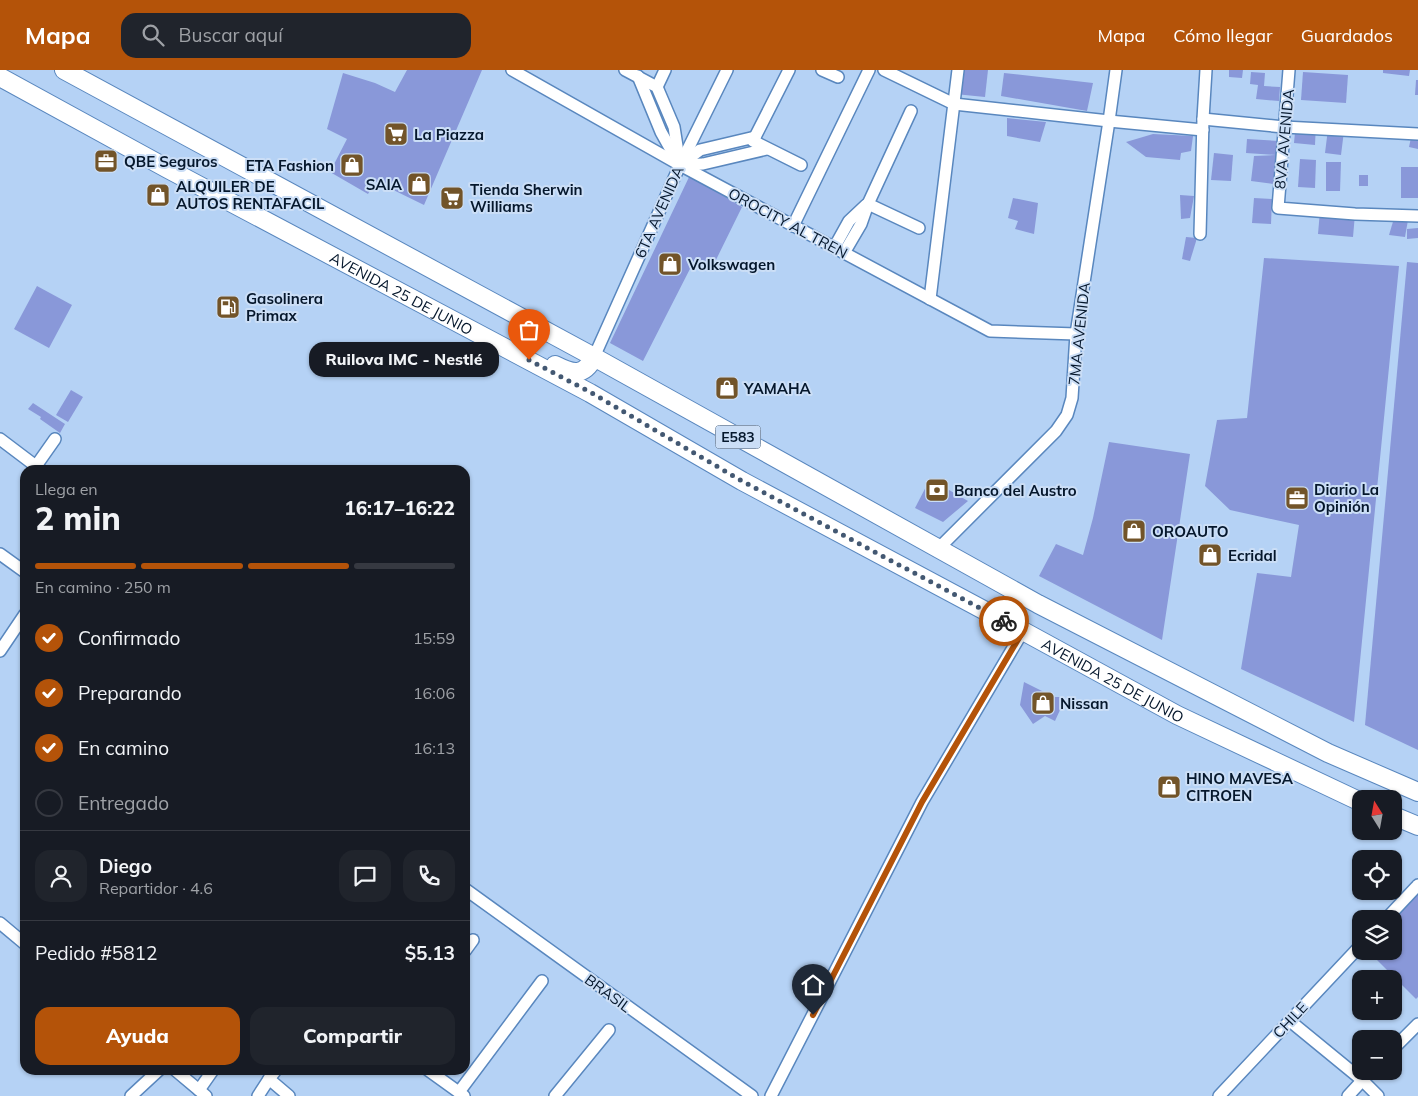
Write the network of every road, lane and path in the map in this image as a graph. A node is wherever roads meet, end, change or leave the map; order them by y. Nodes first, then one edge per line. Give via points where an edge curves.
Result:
1 (64, 70) edge
2 (512, 70) edge
3 (625, 70) edge
4 (665, 70) edge
5 (727, 70) edge
6 (789, 70) edge
7 (822, 70) edge
8 (869, 70) edge
9 (884, 70) edge
10 (958, 70) edge
11 (1116, 70) edge
12 (1206, 70) edge
13 (1289, 70) edge
14 (638, 76) junction
15 (838, 77) dead end
16 (0, 78) edge
17 (657, 87) junction
18 (954, 104) junction
19 (911, 111) dead end
20 (1110, 121) junction
21 (1203, 124) junction
22 (1284, 127) junction
23 (1418, 134) edge
24 (755, 137) junction
25 (767, 149) junction
26 (680, 165) junction
27 (801, 165) dead end
28 (868, 204) junction
29 (1418, 216) edge
30 (792, 226) junction
31 (919, 228) dead end
32 (1200, 234) dead end
33 (839, 250) junction
34 (930, 299) junction
35 (476, 332) junction
36 (1076, 334) junction
37 (594, 357) junction
38 (0, 439) edge
39 (56, 439) dead end
40 (35, 465) edge
41 (41, 465) edge
42 (939, 548) junction
43 (0, 554) edge
44 (20, 568) edge
45 (20, 621) edge
46 (1023, 631) junction
47 (0, 651) edge
48 (1418, 792) edge
49 (1352, 798) edge
50 (1402, 819) edge
51 (1418, 826) edge
52 (1418, 885) edge
53 (470, 893) edge
54 (1394, 910) edge
55 (0, 923) edge
56 (20, 940) edge
57 (473, 940) dead end
58 (470, 944) edge
59 (1352, 955) edge
60 (542, 981) dead end
61 (1290, 1021) junction
62 (1418, 1024) edge
63 (609, 1030) dead end
64 (1402, 1040) edge
65 (1352, 1072) edge
66 (154, 1075) edge
67 (181, 1075) edge
68 (211, 1075) edge
69 (272, 1075) edge
70 (435, 1075) edge
71 (1362, 1080) joint
72 (202, 1093) edge
73 (462, 1094) edge
74 (131, 1096) edge
75 (258, 1096) edge
76 (289, 1096) edge
77 (555, 1096) edge
78 (752, 1096) edge
79 (771, 1096) edge
80 (1219, 1096) edge
81 (1348, 1096) edge
82 (1378, 1096) edge

1 - 37 main road, E583
2 - 26 street, OROCITY AL TREN
3 - 14 street
4 - 17 street
5 - 26 street, 6TA AVENIDA
6 - 24 street
7 - 15 street
8 - 30 street
9 - 18 street
10 - 18 street
11 - 20 street, 7MA AVENIDA
12 - 21 street
13 - 22 street, 8VA AVENIDA
14 - 17 street
14 - 26 street via 661,132
16 - 35 main road, AVENIDA 25 DE JUNIO / E583
17 - 26 street via 674,127
18 - 20 street
18 - 34 street
19 - 28 street
20 - 21 street
20 - 36 street, 7MA AVENIDA
21 - 22 street
21 - 32 street
22 - 23 street
22 - 29 street, 8VA AVENIDA via 1278,208
24 - 25 street via 753,141
24 - 26 street via 700,150
25 - 26 street via 703,164
25 - 27 street
26 - 30 street, OROCITY AL TREN
26 - 37 street, 6TA AVENIDA
28 - 31 street
28 - 33 street via 849,221
30 - 33 street, OROCITY AL TREN
33 - 34 street, OROCITY AL TREN
34 - 36 street, OROCITY AL TREN via 990,331
35 - 37 main road via 568,371 586,370
35 - 46 main road, AVENIDA 25 DE JUNIO / E583 via 590,392 742,481
36 - 42 street, 7MA AVENIDA via 1072,398 1067,415 1056,431
37 - 42 main road, E583
38 - 40 street
39 - 41 street
42 - 48 main road, E583 via 1038,604 1320,748
43 - 44 street
45 - 47 street
46 - 49 main road, AVENIDA 25 DE JUNIO / E583 via 1177,715
46 - 79 street via 922,802
50 - 51 main road
52 - 54 street
53 - 78 street, BRASIL
55 - 56 street
57 - 58 street
59 - 61 street, CHILE
60 - 73 street
61 - 65 street
61 - 80 street, CHILE
62 - 64 street
63 - 77 street
66 - 74 street
67 - 72 street
68 - 72 street
69 - 75 street
69 - 76 street
70 - 73 street
71 - 81 street
71 - 82 street

